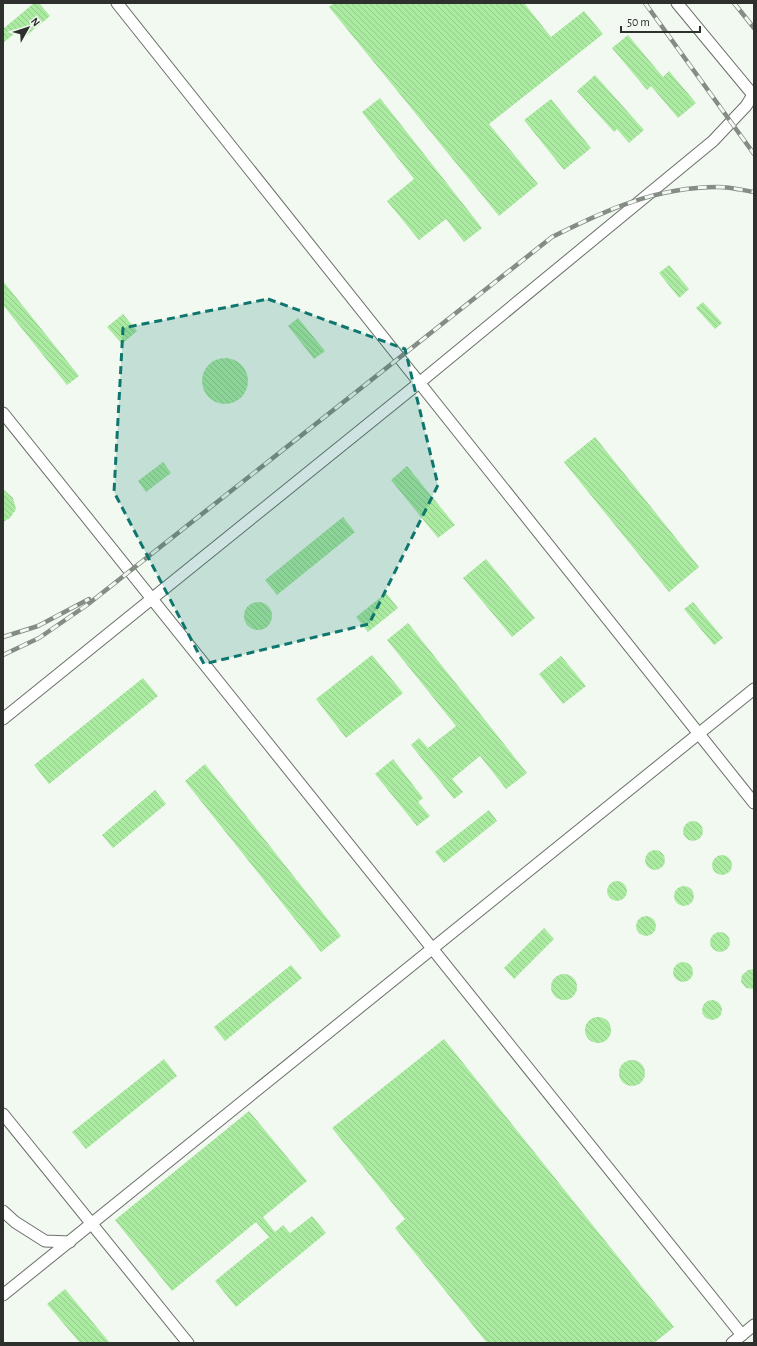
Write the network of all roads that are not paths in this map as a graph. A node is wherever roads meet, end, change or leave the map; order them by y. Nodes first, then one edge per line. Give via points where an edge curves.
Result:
1 (117, 3) edge
2 (677, 3) edge
3 (754, 95) edge
4 (419, 383) junction
5 (3, 413) edge
6 (152, 599) junction
7 (754, 689) edge
8 (3, 719) edge
9 (699, 733) junction
10 (754, 803) edge
11 (432, 949) junction
12 (3, 1114) edge
13 (3, 1211) edge
14 (92, 1224) junction
15 (70, 1242) junction
16 (3, 1296) edge
17 (754, 1325) edge
18 (742, 1335) junction
19 (188, 1343) edge
20 (732, 1343) edge

1 - 4 lane
2 - 3 lane
3 - 4 lane via 713,141
4 - 6 lane
4 - 9 lane
5 - 6 lane
6 - 8 lane
6 - 11 lane
7 - 9 lane
9 - 10 lane
9 - 11 lane
11 - 14 lane
11 - 18 lane
12 - 14 lane
13 - 15 lane via 15,1222 45,1240
14 - 15 lane
14 - 19 lane
15 - 16 lane
17 - 18 lane
18 - 20 lane

